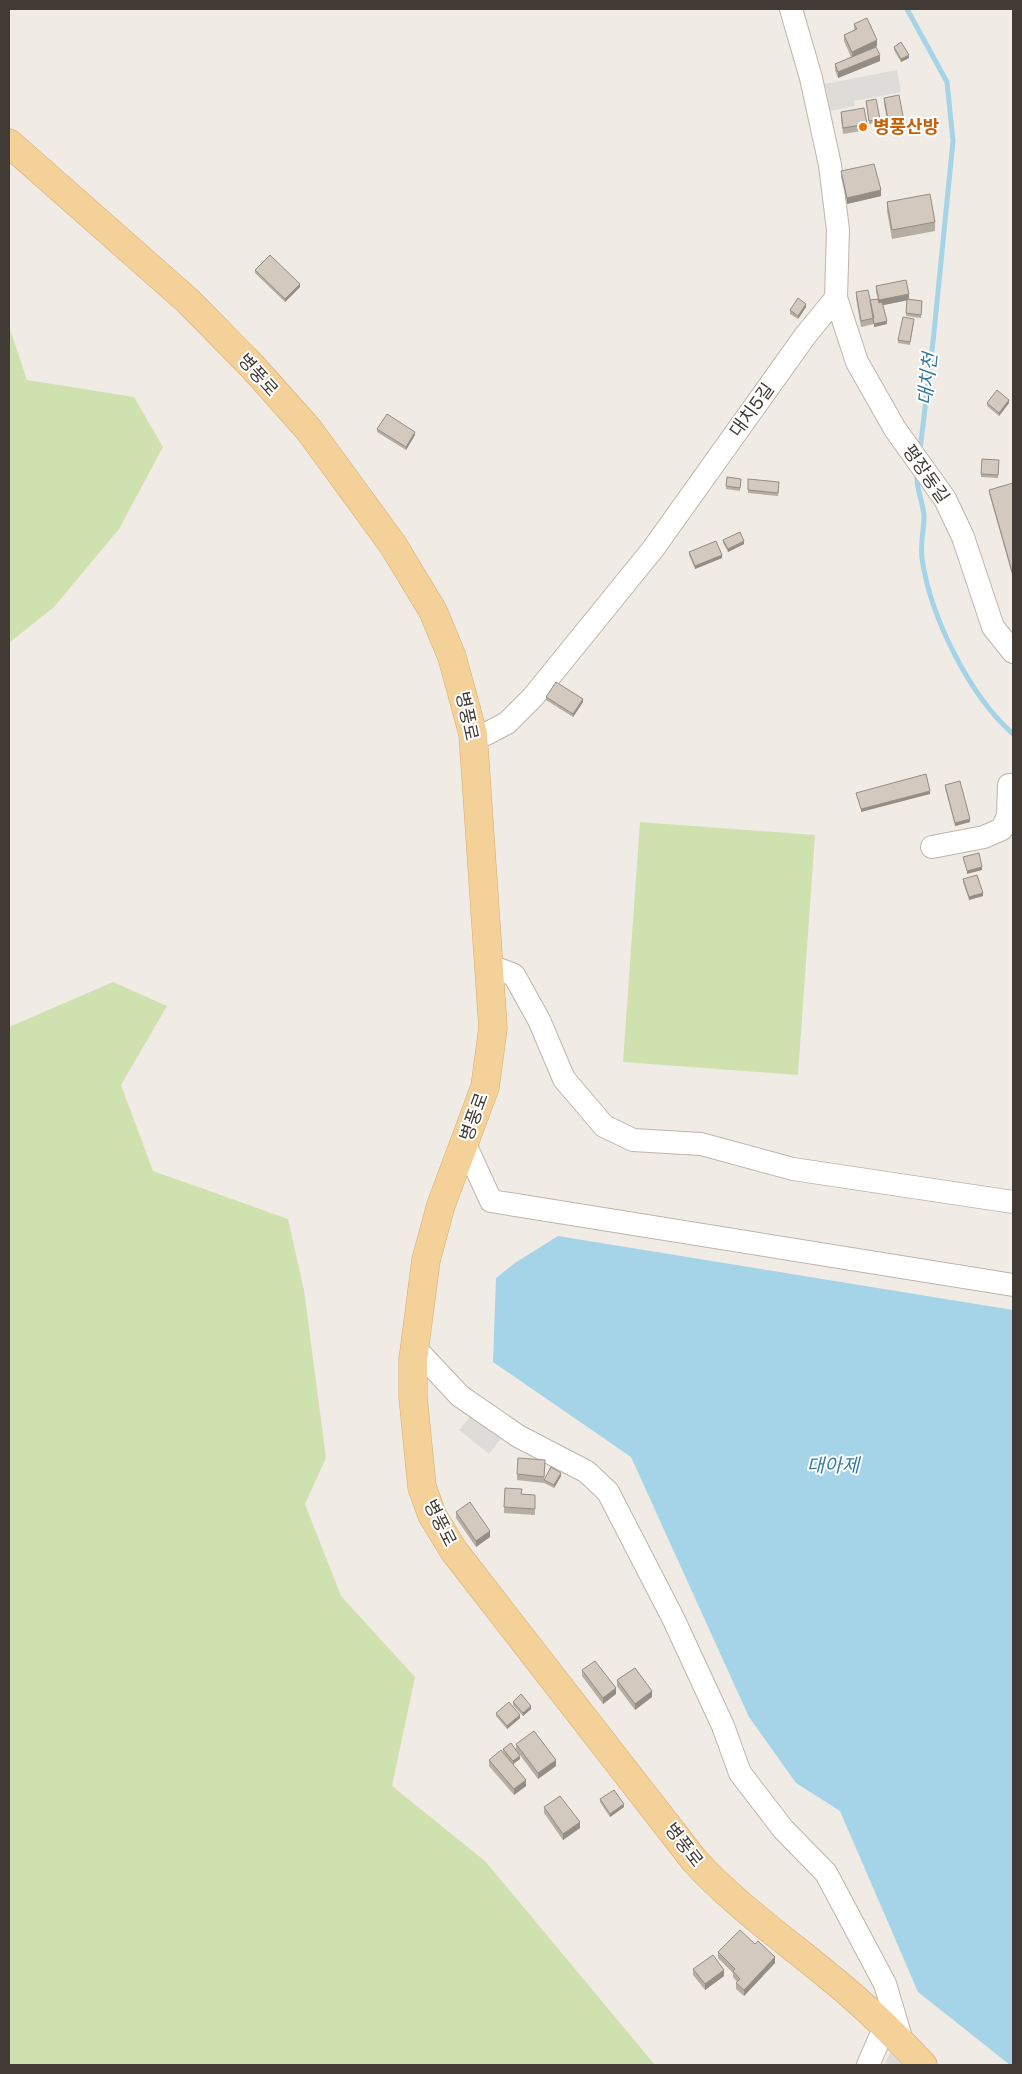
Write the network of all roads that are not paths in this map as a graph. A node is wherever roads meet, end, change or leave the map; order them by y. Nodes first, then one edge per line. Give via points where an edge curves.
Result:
1 (791, 9) edge
2 (9, 143) edge
3 (836, 298) junction
4 (1013, 652) edge
5 (473, 734) junction
6 (1009, 785) dead end
7 (932, 847) dead end
8 (488, 966) junction
9 (464, 1142) junction
10 (1013, 1202) edge
11 (1013, 1285) edge
12 (415, 1348) junction
13 (894, 2035) junction
14 (868, 2065) edge
15 (923, 2065) edge

1 - 3 street via 811,78 830,165 838,230
2 - 5 main road, 병풍로 via 188,301 309,430 380,524 433,611 452,657
3 - 4 street, 평장동길 via 856,362 895,429 943,495 963,537 993,627
3 - 5 street, 대치5길 via 805,336 653,549 533,697 507,723 486,734
5 - 8 main road, 병풍로
6 - 7 street via 1008,816 1002,829 984,837
8 - 9 main road, 병풍로 via 493,1028 489,1063 485,1087
8 - 10 street via 514,975 564,1079 604,1126 633,1140 700,1144 793,1169
9 - 11 street via 490,1201
9 - 12 main road, 병풍로 via 441,1205 426,1260
12 - 13 street via 460,1396 518,1436 586,1472 608,1492 673,1618 723,1726 740,1773 783,1829 826,1873 886,1984
12 - 13 main road, 병풍로 via 414,1397 422,1487 432,1515 454,1551 700,1867
13 - 14 street
13 - 15 main road, 병풍로

